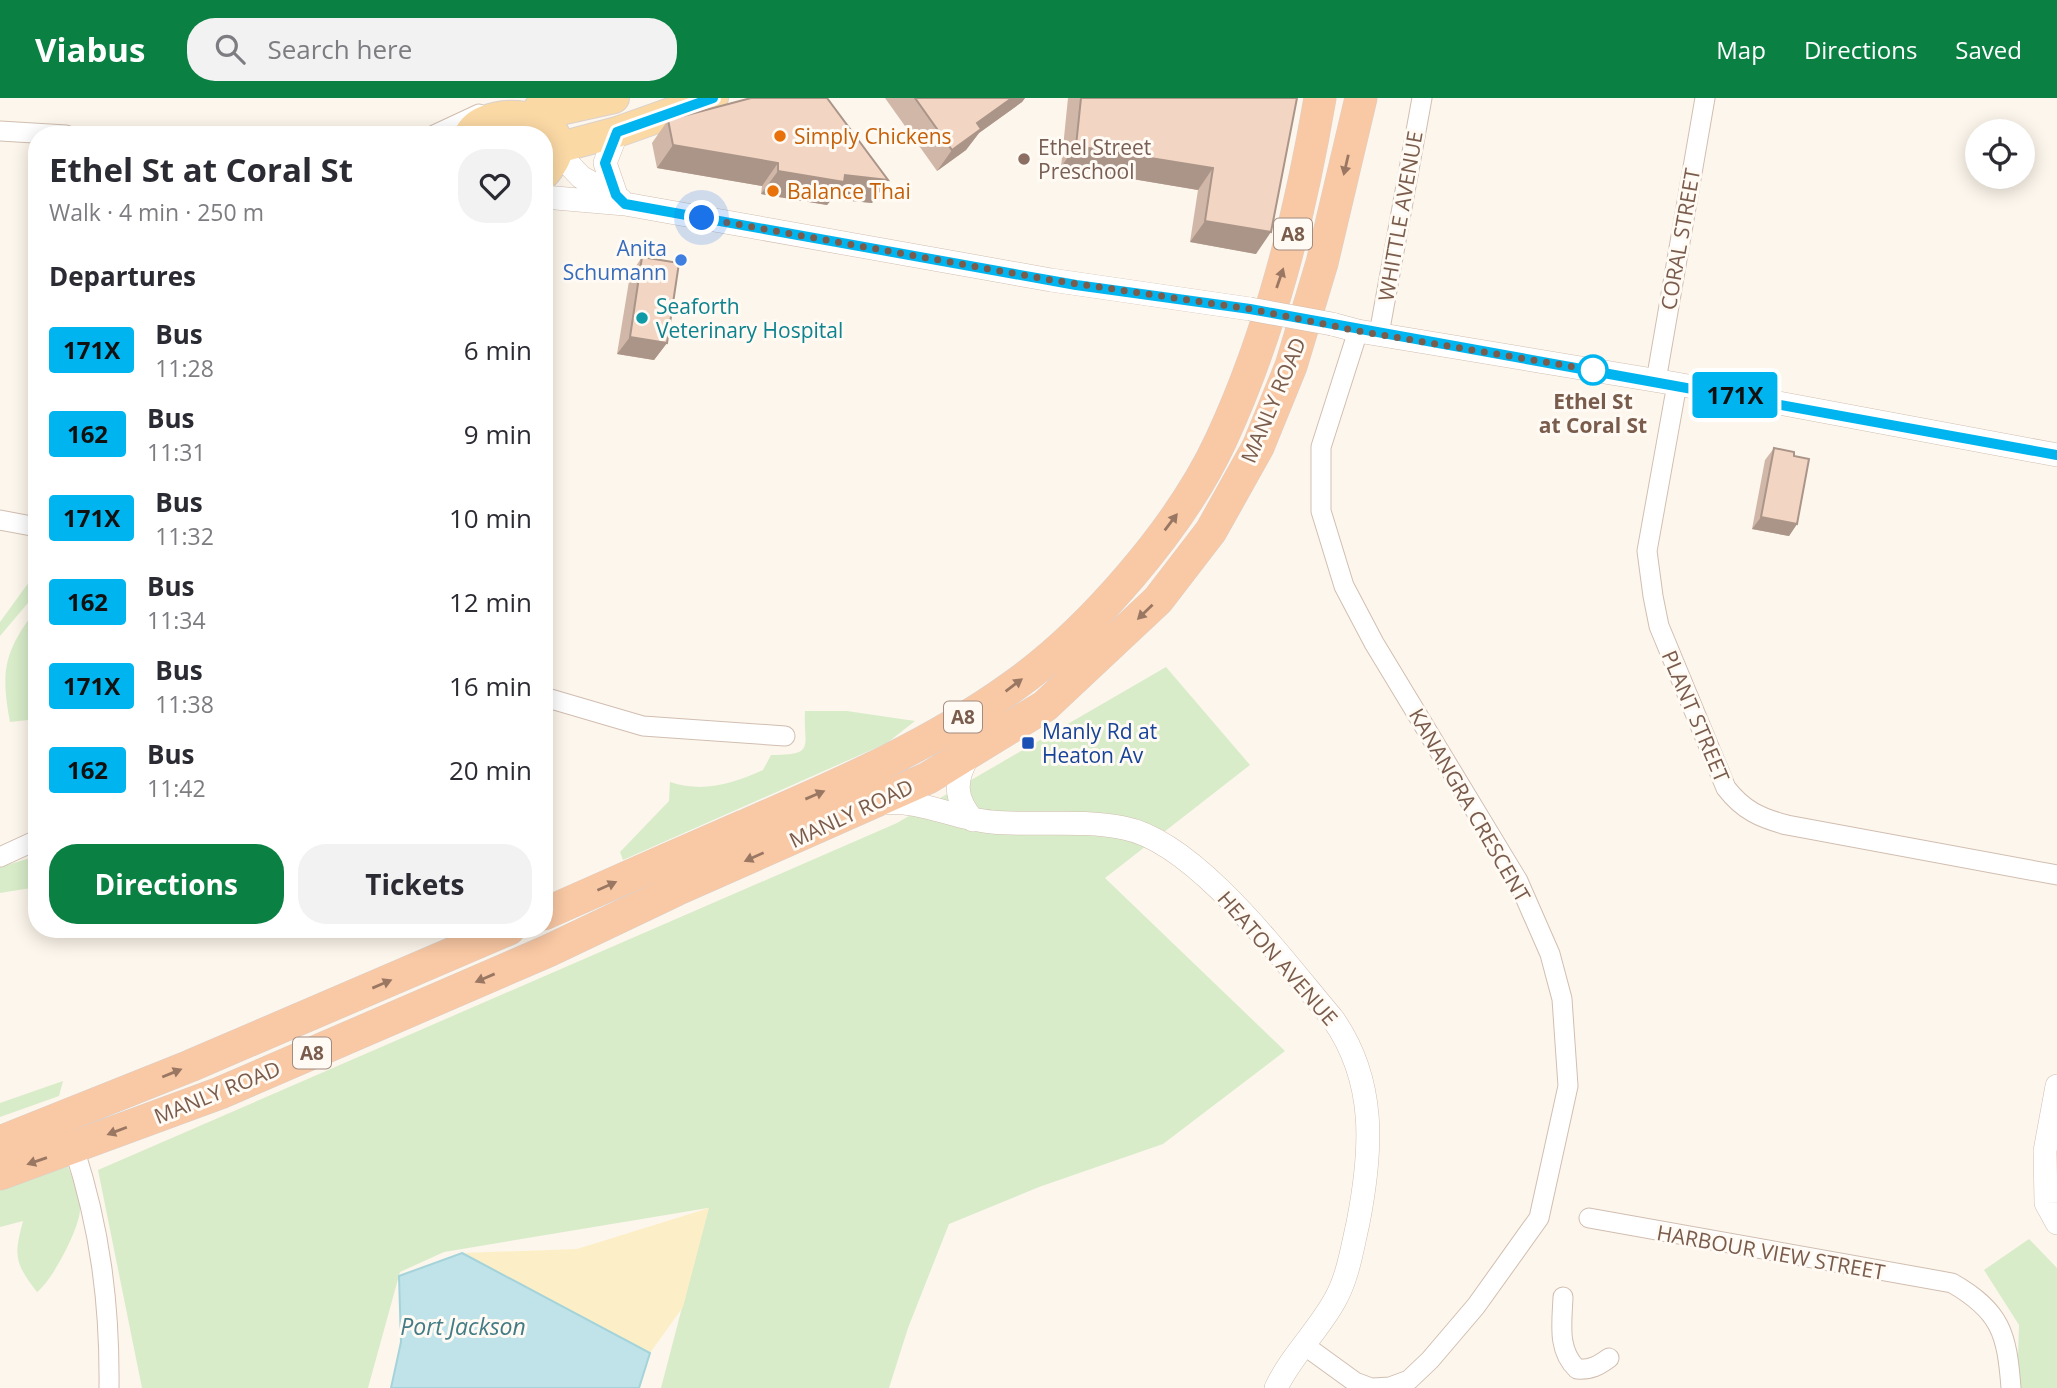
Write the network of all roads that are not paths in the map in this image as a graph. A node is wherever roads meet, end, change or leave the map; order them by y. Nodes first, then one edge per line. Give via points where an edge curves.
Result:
1 (614, 98) edge
2 (713, 98) edge
3 (1320, 98) edge
4 (1361, 98) edge
5 (1422, 98) edge
6 (1705, 98) edge
7 (535, 103) edge
8 (477, 115) edge
9 (453, 126) edge
10 (553, 126) edge
11 (0, 131) edge
12 (617, 132) junction
13 (28, 133) edge
14 (553, 158) edge
15 (553, 159) edge
16 (553, 197) edge
17 (621, 200) junction
18 (1368, 333) junction
19 (1666, 383) junction
20 (2057, 455) edge
21 (0, 520) edge
22 (28, 525) edge
23 (553, 700) edge
24 (785, 736) dead end
25 (969, 755) junction
26 (874, 803) junction
27 (973, 820) junction
28 (28, 845) edge
29 (0, 857) edge
30 (2057, 876) edge
31 (553, 910) edge
32 (488, 938) edge
33 (2057, 1086) edge
34 (64, 1117) junction
35 (0, 1142) edge
36 (74, 1148) junction
37 (0, 1174) edge
38 (1589, 1219) dead end
39 (2057, 1223) edge
40 (1563, 1297) dead end
41 (1304, 1345) junction
42 (1609, 1358) dead end
43 (109, 1388) edge
44 (1276, 1388) edge
45 (1372, 1388) edge
46 (2011, 1388) edge

1 - 7 main road via 564,109
2 - 12 main road
31 -> 3 highway, MANLY ROAD / A8 via 873,768 1013,687 1086,624 1178,513 1220,443 1284,267
4 -> 25 highway, MANLY ROAD / A8 via 1322,263 1291,366 1258,447 1211,531 1158,600 1079,677 1045,706
5 - 18 street, WHITTLE AVENUE
6 - 19 street, CORAL STREET
7 - 8 main road via 506,99
7 - 10 main road
8 - 9 street
11 - 13 street
12 - 14 main road
12 - 17 street via 605,163
15 - 17 street
16 - 17 street
17 - 18 street, bridge via 1088,287 1250,309
18 - 19 street
18 - 45 street, KANANGRA CRESCENT via 1321,447 1321,511 1344,586 1518,881 1550,954 1562,999 1568,1086 1539,1218 1476,1306 1430,1360 1409,1380
19 - 20 street
19 - 30 street, PLANT STREET via 1647,551 1659,626 1726,788 1740,806 1760,818 1787,825
21 - 22 street
23 - 24 street via 643,726
25 - 26 highway, MANLY ROAD / A8
25 - 27 street via 957,789
26 - 27 street, HEATON AVENUE via 910,802
26 -> 36 highway, MANLY ROAD / A8 via 220,1093
27 - 41 street, HEATON AVENUE via 1126,828 1166,846 1208,878 1334,1018 1348,1040 1369,1112 1365,1179 1345,1276 1331,1307
28 - 29 street
34 -> 32 highway, MANLY ROAD / A8
33 - 39 street via 2045,1151 2046,1203
34 - 35 highway, MANLY ROAD / A8
34 - 36 highway
36 -> 37 highway, MANLY ROAD / A8
36 - 43 street via 91,1199 110,1322
38 - 46 street, HARBOUR VIEW STREET via 1952,1283 1978,1297 1996,1318 2006,1339
40 - 42 street via 1562,1341 1572,1364 1586,1369
41 - 44 street, HEATON AVENUE
41 - 45 street, KANANGRA CRESCENT via 1355,1382

